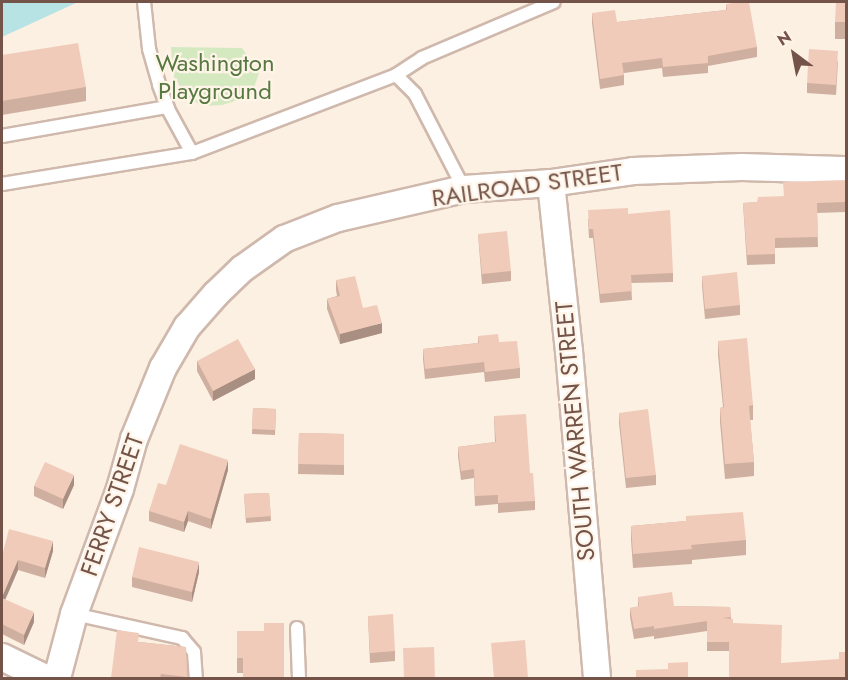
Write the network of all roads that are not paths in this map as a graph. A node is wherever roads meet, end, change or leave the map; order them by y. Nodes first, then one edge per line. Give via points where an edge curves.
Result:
1 (144, 2) edge
2 (554, 2) edge
3 (396, 75) junction
4 (167, 107) junction
5 (2, 136) edge
6 (192, 153) junction
7 (846, 170) edge
8 (551, 183) junction
9 (2, 184) edge
10 (464, 189) junction
11 (181, 337) joint
12 (74, 614) junction
13 (297, 628) dead end
14 (2, 657) edge
15 (45, 678) edge
16 (57, 678) edge
17 (196, 678) edge
18 (299, 678) edge
19 (597, 678) edge

1 - 4 lane via 149,49
2 - 3 lane via 422,58
3 - 6 lane
3 - 10 lane via 415,94
4 - 5 lane
4 - 6 lane
6 - 9 lane
7 - 8 street, RAILROAD STREET via 742,167 633,171
8 - 10 street, RAILROAD STREET
8 - 19 street, SOUTH WARREN STREET
10 - 11 street, RAILROAD STREET via 338,218 284,239 233,277
11 - 12 street, FERRY STREET via 163,368 134,439
12 - 16 street, FERRY STREET
12 - 17 lane via 182,638 194,652
13 - 18 lane
14 - 15 street

